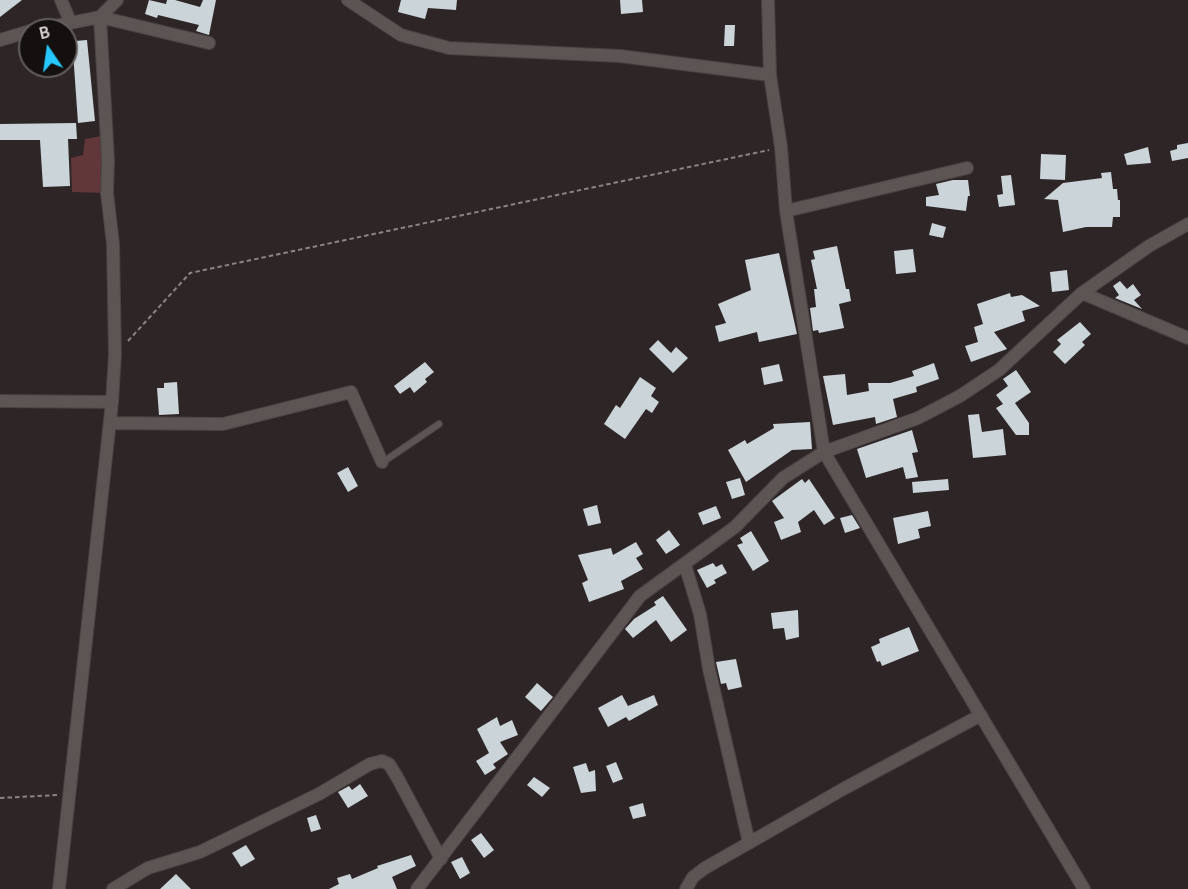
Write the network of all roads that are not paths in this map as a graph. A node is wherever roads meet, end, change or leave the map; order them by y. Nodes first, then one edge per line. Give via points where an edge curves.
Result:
1 (61, 0) edge
2 (117, 0) edge
3 (348, 0) edge
4 (768, 0) edge
5 (100, 17) junction
6 (69, 18) edge
7 (78, 20) edge
8 (18, 35) edge
9 (0, 40) edge
10 (209, 44) dead end
11 (770, 75) junction
12 (967, 168) dead end
13 (786, 210) junction
14 (1188, 224) edge
15 (1082, 293) junction
16 (1188, 338) edge
17 (0, 401) edge
18 (112, 402) junction
19 (110, 423) junction
20 (439, 424) dead end
21 (825, 452) junction
22 (382, 462) joint
23 (685, 565) junction
24 (981, 715) junction
25 (749, 843) junction
26 (441, 859) junction
27 (59, 889) edge
28 (113, 889) edge
29 (417, 889) edge
30 (686, 889) edge
31 (1084, 889) edge

1 - 6 street
2 - 5 street
3 - 11 street via 401,35 449,48 620,56
4 - 11 street
5 - 7 street
5 - 10 street
5 - 18 street via 107,193 113,244 116,355
8 - 9 street
11 - 13 street
12 - 13 street
13 - 21 street
14 - 15 street
15 - 16 street
15 - 21 street via 999,370 960,396 918,418
17 - 18 street
18 - 19 street
19 - 22 street via 223,424 351,392
19 - 27 street
20 - 22 lane
21 - 23 street via 783,478 735,528
21 - 24 street
23 - 25 street via 700,614
23 - 26 street via 640,596
24 - 25 street
24 - 31 street
25 - 30 street via 693,877
26 - 28 street via 397,777 389,764 382,761 200,852 148,868
26 - 29 street

